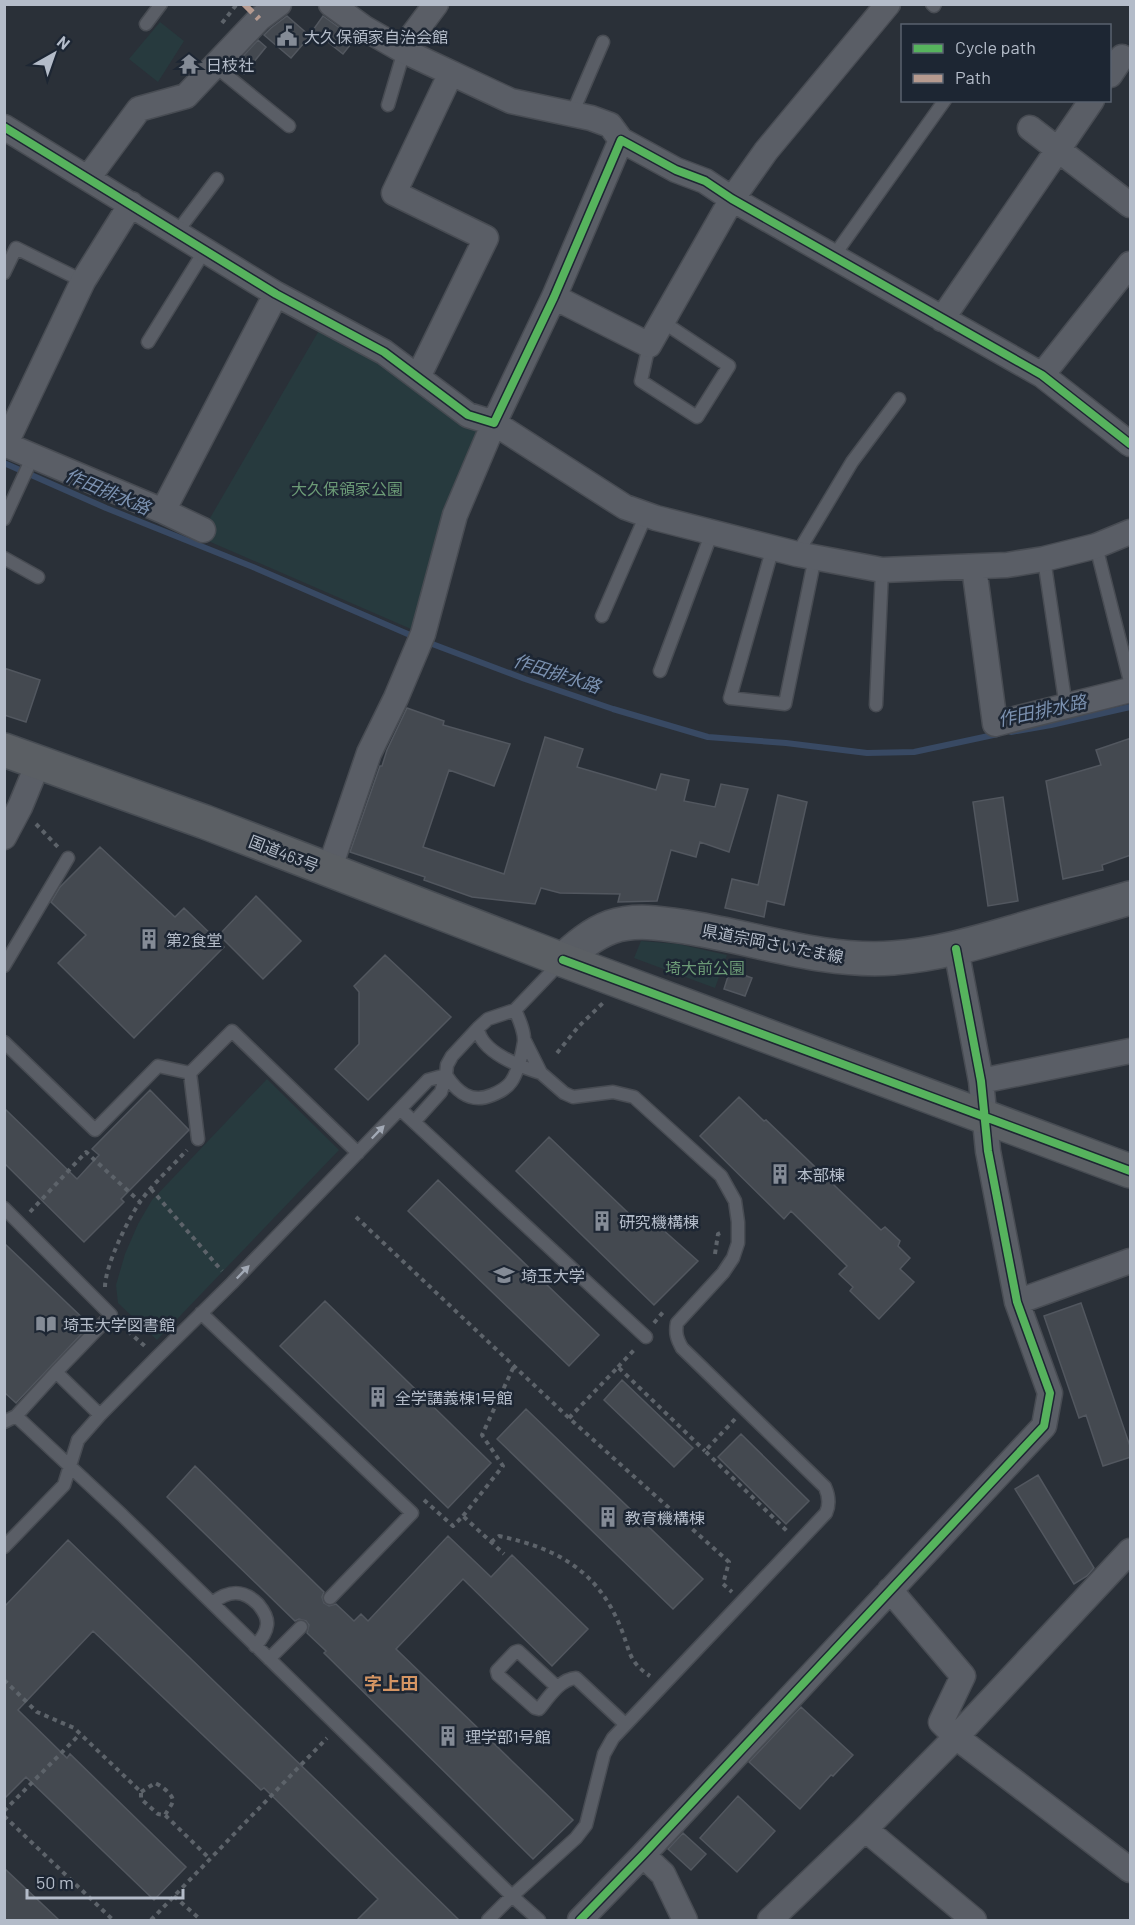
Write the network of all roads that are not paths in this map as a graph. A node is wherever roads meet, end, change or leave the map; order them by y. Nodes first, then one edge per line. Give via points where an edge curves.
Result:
1 (161, 4) edge
2 (279, 4) edge
3 (331, 4) edge
4 (436, 4) edge
5 (888, 4) edge
6 (146, 24) dead end
7 (603, 42) dead end
8 (404, 51) junction
9 (215, 66) junction
10 (451, 73) junction
11 (944, 102) edge
12 (1091, 102) edge
13 (388, 105) dead end
14 (572, 114) junction
15 (289, 126) dead end
16 (4, 127) edge
17 (1030, 128) dead end
18 (621, 140) junction
19 (1058, 149) junction
20 (88, 178) junction
21 (217, 179) dead end
22 (732, 199) junction
23 (131, 204) junction
24 (1131, 205) edge
25 (177, 232) junction
26 (205, 250) junction
27 (833, 256) junction
28 (1131, 264) edge
29 (4, 273) edge
30 (83, 281) junction
31 (276, 294) junction
32 (554, 297) junction
33 (942, 319) junction
34 (663, 322) junction
35 (148, 342) dead end
36 (649, 345) junction
37 (1042, 375) junction
38 (418, 377) junction
39 (899, 399) dead end
40 (494, 423) junction
41 (1131, 444) edge
42 (5, 445) edge
43 (28, 467) junction
44 (163, 511) junction
45 (646, 515) junction
46 (4, 519) edge
47 (203, 530) dead end
48 (712, 532) junction
49 (1131, 532) edge
50 (1096, 546) junction
51 (772, 547) junction
52 (806, 555) junction
53 (4, 558) edge
54 (1044, 559) junction
55 (974, 567) junction
56 (882, 570) junction
57 (38, 577) dead end
58 (602, 616) dead end
59 (660, 671) dead end
60 (1131, 681) edge
61 (1131, 690) edge
62 (876, 705) dead end
63 (1066, 706) junction
64 (4, 750) edge
65 (39, 761) junction
66 (4, 837) edge
67 (68, 858) road end
68 (329, 870) junction
69 (1131, 898) edge
70 (956, 949) junction
71 (562, 960) junction
72 (4, 966) edge
73 (515, 1010) junction
74 (478, 1028) junction
75 (524, 1039) junction
76 (4, 1042) edge
77 (1131, 1051) edge
78 (518, 1066) junction
79 (190, 1073) junction
80 (542, 1073) junction
81 (446, 1075) junction
82 (981, 1081) junction
83 (400, 1109) junction
84 (986, 1118) junction
85 (414, 1122) junction
86 (198, 1139) road end
87 (358, 1153) junction
88 (1131, 1171) edge
89 (4, 1208) edge
90 (1131, 1261) edge
91 (1017, 1302) junction
92 (201, 1313) junction
93 (646, 1337) dead end
94 (56, 1372) junction
95 (100, 1415) junction
96 (10, 1419) edge
97 (70, 1467) junction
98 (4, 1547) edge
99 (1131, 1551) edge
100 (890, 1590) junction
101 (330, 1598) dead end
102 (212, 1603) junction
103 (301, 1627) dead end
104 (255, 1646) junction
105 (269, 1659) junction
106 (557, 1688) junction
107 (625, 1724) junction
108 (956, 1737) junction
109 (865, 1829) junction
110 (644, 1855) junction
111 (1131, 1870) edge
112 (512, 1896) junction
113 (488, 1920) edge
114 (539, 1920) edge
115 (580, 1920) edge
116 (685, 1920) edge
117 (770, 1920) edge
118 (974, 1920) edge

1 - 6 lane
2 - 9 street via 259,19
3 - 8 street
4 - 8 street
5 - 22 street via 766,151
7 - 14 lane
8 - 10 street
8 - 13 lane
9 - 15 lane
9 - 20 street via 186,96 139,109
10 - 14 street via 511,101
10 - 38 street via 394,193 486,238
11 - 27 lane
12 - 19 street
14 - 18 street via 610,125
16 - 20 street
17 - 19 street
18 - 22 street via 705,181
18 - 32 street
19 - 24 street
19 - 33 street
20 - 23 street
21 - 25 lane
22 - 27 street
22 - 34 street
23 - 25 street
23 - 30 street
25 - 26 street
26 - 31 street
26 - 35 lane
27 - 33 street
28 - 37 street
29 - 30 lane via 16,248
30 - 42 street
31 - 38 street via 384,351
31 - 44 street
32 - 36 street
32 - 40 street
33 - 37 street
34 - 36 street
34 - 36 lane via 729,366 697,417 641,381
37 - 41 street
38 - 40 street via 468,415
39 - 52 lane via 852,462
40 - 45 street via 625,507
40 - 68 street via 455,515 421,639 369,753
42 - 43 street
43 - 44 street
43 - 46 lane
44 - 47 street
45 - 48 street
45 - 58 lane
48 - 51 street
48 - 59 lane
49 - 50 street
50 - 54 street
50 - 60 lane
51 - 52 street
51 - 52 lane via 730,698 785,704
52 - 56 street
53 - 57 lane
54 - 55 street
54 - 63 lane
55 - 56 street
55 - 63 street via 995,724
56 - 62 lane
61 - 63 street
64 - 65 highway, 国道463号
65 - 66 street
65 - 68 highway, 国道463号
67 - 72 lane
68 - 71 highway, 国道463号
69 - 70 main road, 県道宗岡さいたま線
70 - 71 main road, 県道宗岡さいたま線 via 893,958 834,957 709,931 637,922 596,934
70 - 82 street
71 - 73 lane
71 - 84 highway, 国道463号
73 - 74 lane via 488,1019
73 - 75 lane
74 - 78 lane via 482,1040
74 - 81 lane via 452,1056
75 - 78 lane
75 - 80 lane
76 - 79 lane via 95,1130 158,1066
77 - 82 street
78 - 80 lane
78 - 81 lane via 502,1091 478,1099 458,1090
79 - 86 lane
79 - 87 lane via 232,1030
80 - 107 lane via 573,1097 613,1092 634,1097 721,1176 735,1201 738,1244 723,1273 677,1323 678,1339 682,1348 828,1494 826,1513
81 - 83 lane via 428,1080
81 - 85 lane via 441,1092
82 - 84 street
83 - 85 lane
87 -> 83 lane
84 - 88 highway, 国道463号
84 - 91 street via 988,1150
85 - 93 lane
92 -> 87 lane
89 - 94 lane via 111,1315
90 - 91 street
91 - 100 street via 1050,1393 1044,1426
92 - 95 lane
92 - 101 lane via 412,1514
94 - 95 lane
94 - 96 lane
95 - 97 lane via 78,1440
96 - 97 lane
97 - 98 lane via 64,1485
97 - 102 lane
99 - 108 street
100 - 108 street via 963,1676 941,1722
100 - 110 street
102 - 104 lane
102 - 104 lane via 221,1596 249,1595 263,1610 267,1624
103 - 105 lane
104 - 105 lane
105 - 112 lane
106 - 106 lane via 539,1709 535,1708 498,1671 518,1651
106 - 107 lane via 576,1678
107 - 112 lane via 604,1754 586,1825
108 - 109 street
108 - 111 street
109 - 117 street
109 - 118 street
110 - 115 street
110 - 116 street via 663,1874
112 - 113 lane
112 - 114 lane

